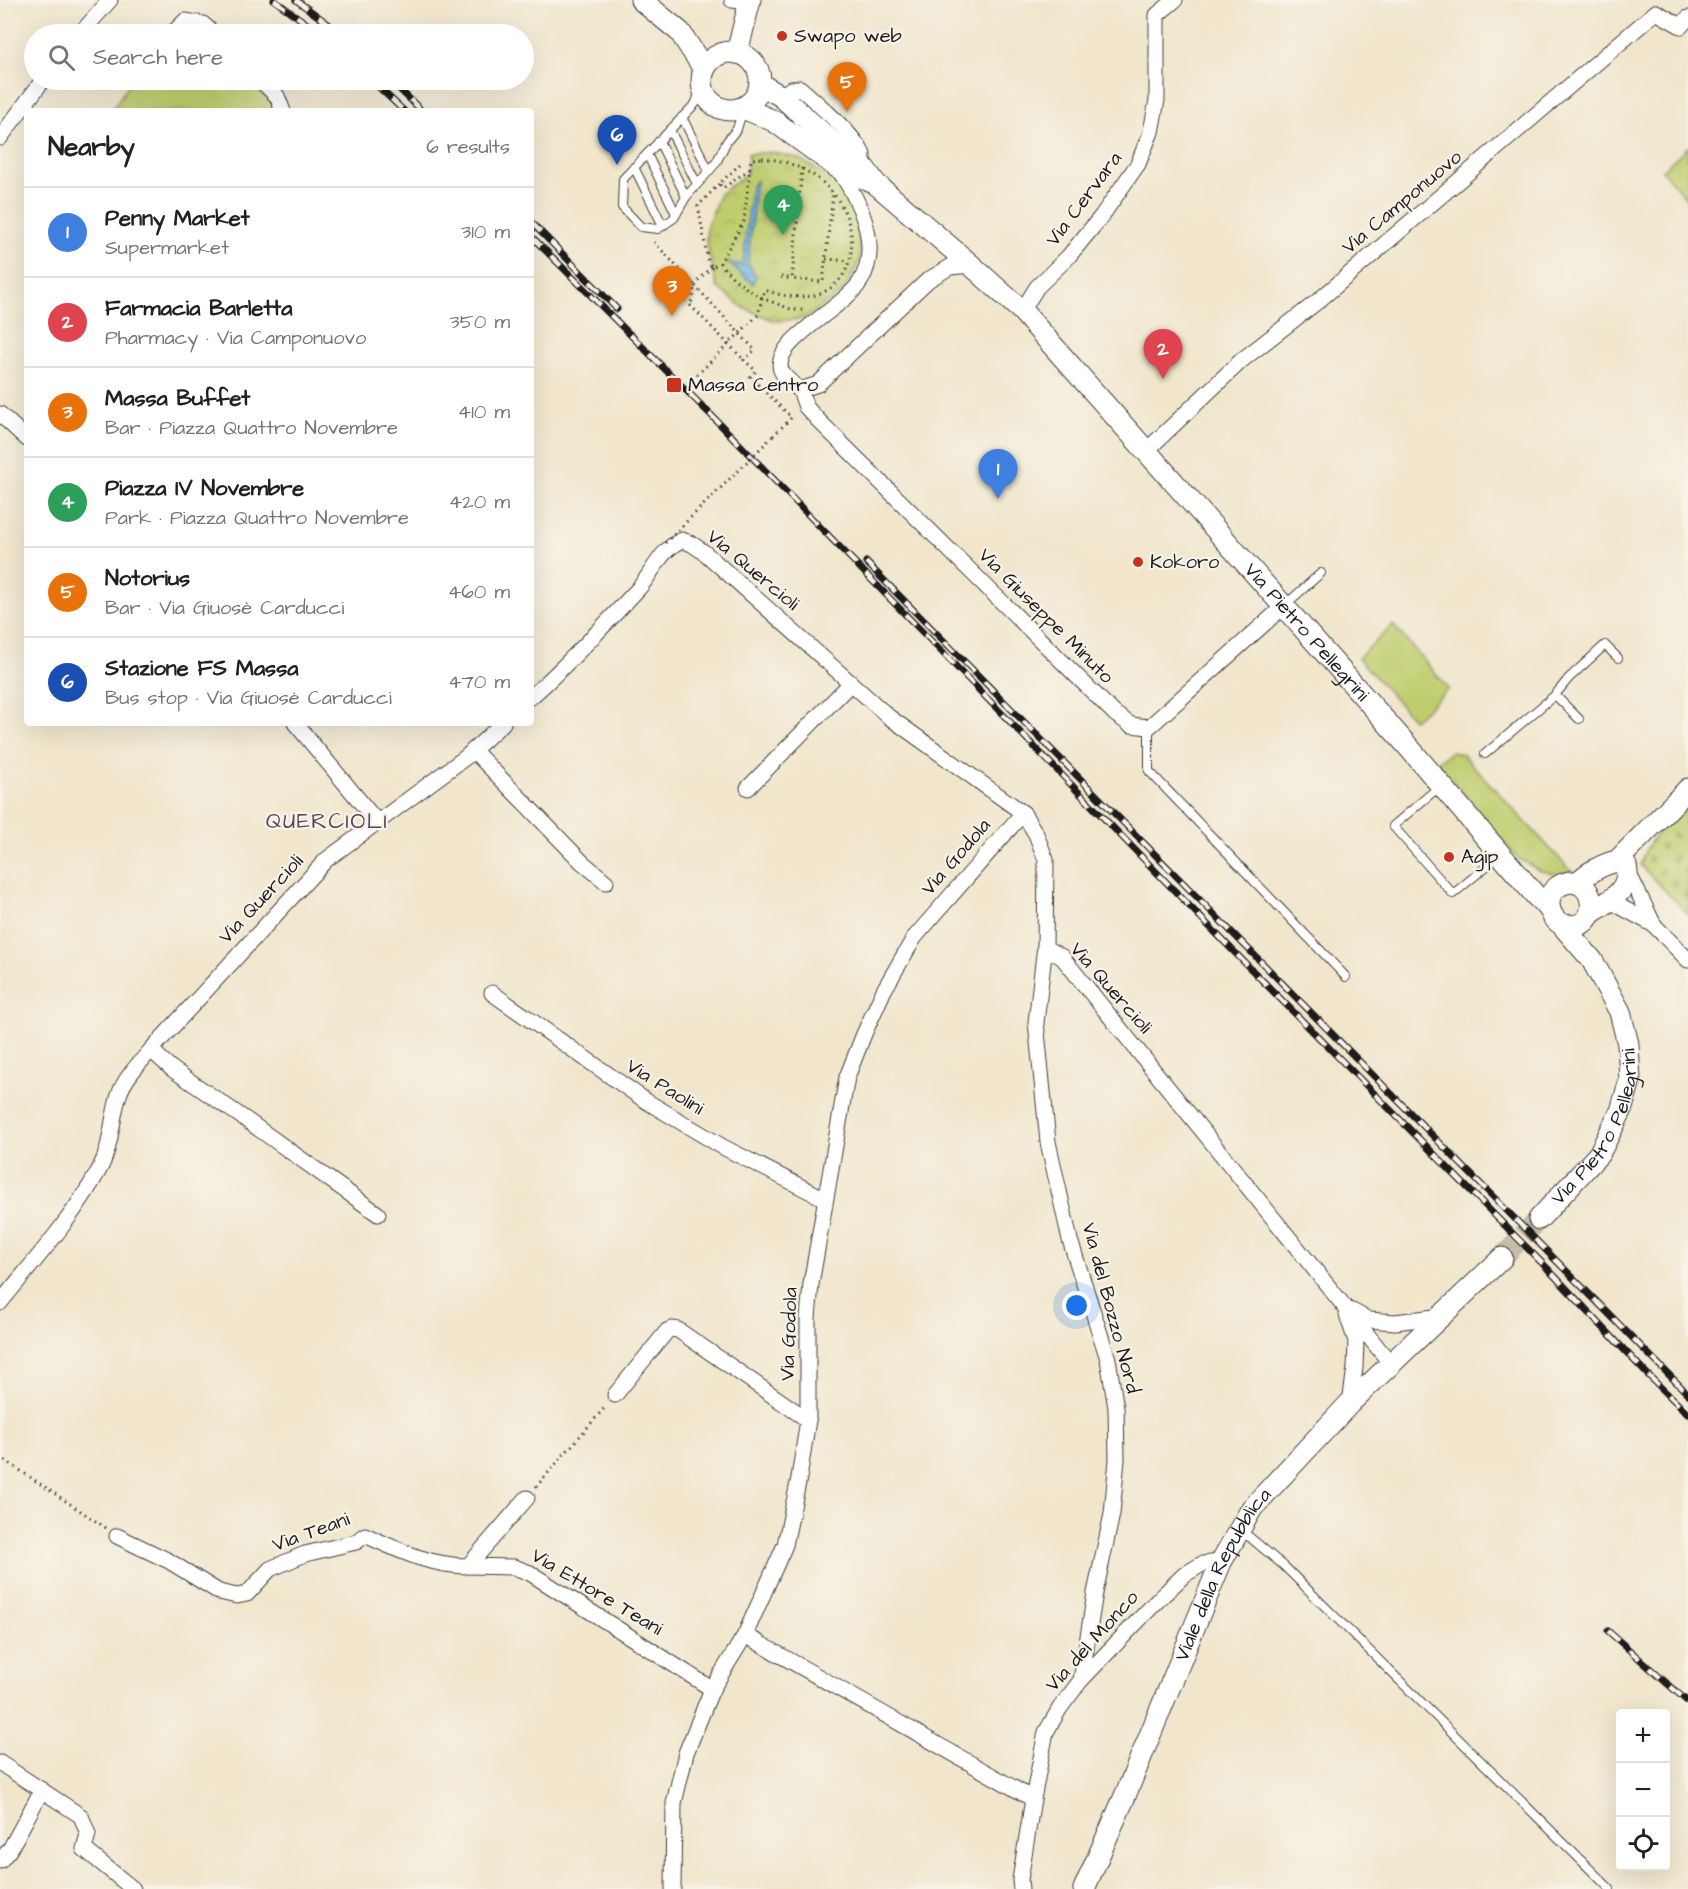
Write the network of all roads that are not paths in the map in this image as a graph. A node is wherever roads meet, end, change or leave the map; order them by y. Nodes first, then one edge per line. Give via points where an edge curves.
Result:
1 (110, 0) edge
2 (641, 0) edge
3 (1151, 0) edge
4 (1175, 0) edge
5 (744, 1) edge
6 (1157, 15) junction
7 (1688, 18) edge
8 (94, 24) edge
9 (181, 24) edge
10 (203, 24) edge
11 (737, 53) junction
12 (703, 76) junction
13 (760, 84) junction
14 (36, 90) edge
15 (271, 90) edge
16 (282, 108) edge
17 (743, 108) junction
18 (682, 117) junction
19 (670, 130) junction
20 (0, 138) edge
21 (659, 141) junction
22 (646, 154) junction
23 (837, 167) junction
24 (634, 168) junction
25 (709, 171) junction
26 (698, 184) junction
27 (876, 184) junction
28 (686, 197) junction
29 (676, 214) junction
30 (663, 226) junction
31 (971, 265) junction
32 (1022, 311) junction
33 (800, 390) junction
34 (0, 414) edge
35 (24, 436) edge
36 (1146, 451) junction
37 (1321, 573) dead end
38 (1284, 606) junction
39 (1618, 658) dead end
40 (851, 683) junction
41 (534, 694) edge
42 (1556, 695) junction
43 (1579, 719) dead end
44 (297, 726) edge
45 (500, 726) edge
46 (1149, 727) junction
47 (474, 750) junction
48 (1485, 754) dead end
49 (1442, 785) junction
50 (748, 788) dead end
51 (1688, 789) edge
52 (1023, 813) junction
53 (378, 823) junction
54 (1501, 854) junction
55 (1625, 862) junction
56 (1515, 871) junction
57 (606, 882) dead end
58 (1577, 883) junction
59 (1556, 888) junction
60 (1610, 901) junction
61 (1555, 916) junction
62 (1589, 916) junction
63 (1654, 925) junction
64 (1045, 946) junction
65 (1592, 960) junction
66 (1688, 960) edge
67 (1346, 977) dead end
68 (492, 993) dead end
69 (151, 1050) junction
70 (825, 1199) junction
71 (378, 1214) dead end
72 (1539, 1219) tunnel mouth
73 (1502, 1258) tunnel mouth
74 (0, 1303) edge
75 (1344, 1307) junction
76 (1442, 1316) junction
77 (1391, 1364) junction
78 (615, 1395) road end
79 (1350, 1403) junction
80 (808, 1420) junction
81 (527, 1498) road end
82 (1240, 1529) junction
83 (117, 1536) road end
84 (1221, 1562) junction
85 (468, 1566) junction
86 (745, 1635) junction
87 (1081, 1680) junction
88 (712, 1689) junction
89 (0, 1763) edge
90 (42, 1790) junction
91 (1033, 1799) junction
92 (0, 1861) edge
93 (133, 1889) edge
94 (672, 1889) edge
95 (1021, 1889) edge
96 (1084, 1889) edge
97 (1610, 1889) edge

1 - 8 street
2 - 12 main road via 680,32
3 - 6 street
4 - 6 street
5 - 11 main road
6 - 32 street, Via Cervara via 1157,100 1151,132 1138,164 1101,217 1037,287
7 - 36 street, Via Camponuovo via 1681,27 1656,12 1318,301 1242,360
9 - 10 street
11 - 12 main road via 718,55 710,61
11 - 13 main road via 754,64
12 - 17 main road via 706,96 716,107
12 - 18 lane via 696,103
13 - 17 main road via 757,94
13 - 27 main road via 781,96 862,165
14 - 20 street
15 - 16 street
17 - 23 main road via 774,121
17 - 25 lane via 737,129
18 - 19 lane
18 - 25 lane
19 - 21 lane
19 - 26 lane
21 - 22 lane
21 - 28 lane
22 - 24 lane
22 - 29 lane
23 - 27 main road
23 - 33 street, Via Giuseppe Minuto via 863,215 868,262 860,282 835,309 784,349 781,369
24 - 30 lane
24 - 30 lane via 623,179 622,207 641,227 658,230
25 - 26 lane
26 - 28 lane
27 - 31 main road, Via Pietro Pellegrini
28 - 29 lane
29 - 30 lane
31 - 32 main road, Via Pietro Pellegrini
31 - 33 street via 950,267 928,279 818,384
32 - 36 main road, Via Pietro Pellegrini
33 - 46 street, Via Giuseppe Minuto via 806,407 818,420 1115,714 1131,725
34 - 35 street
36 - 38 main road, Via Pietro Pellegrini
37 - 38 lane
38 - 46 street
38 - 49 main road, Via Pietro Pellegrini
39 - 42 lane via 1605,645
40 - 41 street, Via Quercioli via 705,553 682,540 671,545 638,589
40 - 50 street
40 - 52 street, Via Quercioli via 889,717
42 - 43 lane
42 - 48 lane
44 - 53 street
45 - 47 street, Via Quercioli
46 - 67 lane via 1149,771
47 - 53 street, Via Quercioli
47 - 57 street
49 - 54 main road, Via Pietro Pellegrini
49 - 54 lane via 1393,826 1453,894
51 - 55 main road
52 - 64 street, Via Quercioli via 1046,860
52 - 70 street, Via Godola via 914,938 884,990 847,1077
53 - 69 street, Via Quercioli via 326,860
54 - 56 main road, Via Pietro Pellegrini
55 - 58 main road via 1610,862
55 - 60 main road via 1620,892
55 - 63 street
56 - 59 main road
56 - 61 main road, Via Pietro Pellegrini
58 - 59 main road
58 - 62 main road via 1592,899
59 - 61 main road via 1548,901
60 - 62 main road
60 - 63 street
61 - 62 main road via 1575,926
61 - 65 main road, Via Pietro Pellegrini
62 - 65 main road via 1587,939
63 - 66 street
64 - 75 street, Via Quercioli via 1062,957
64 - 87 street, Via del Bozzo Nord via 1036,1022 1048,1142 1070,1239 1108,1359 1116,1408 1112,1515
65 - 72 main road, Via Pietro Pellegrini via 1620,1012 1628,1044 1630,1080 1621,1110 1599,1154
68 - 70 street, Via Paolini via 646,1101 723,1147
69 - 71 street via 172,1069
69 - 74 street, Via Quercioli via 126,1079 108,1151 98,1170 45,1247
70 - 80 street, Via Godola via 808,1318
73 - 76 main road
75 - 76 street via 1369,1320 1395,1322
75 - 77 street, Via Quercioli
75 - 79 street, Via Quercioli via 1356,1341
76 - 77 main road, Viale della Repubblica
77 - 79 main road, Viale della Repubblica
78 - 80 street via 672,1329
79 - 82 main road, Viale della Repubblica via 1252,1508
80 - 86 street, Via Godola via 785,1545
81 - 85 street
82 - 84 main road, Viale della Repubblica
82 - 97 lane via 1284,1566
83 - 85 street, Via Teani via 169,1561 219,1592 237,1596 247,1594 270,1569 305,1554 356,1542 365,1535 406,1554
84 - 87 street, Via del Monco via 1202,1564 1184,1575
84 - 96 main road, Viale della Repubblica
85 - 88 street, Via Ettore Teani via 514,1567 531,1573
86 - 88 street, Via Godola
86 - 91 street
87 - 91 street, Via del Monco via 1046,1731
88 - 94 street, Via Godola via 686,1753 674,1803
89 - 90 street
90 - 92 street
90 - 93 street via 81,1816 88,1834 84,1849
91 - 95 street, Via del Monco

